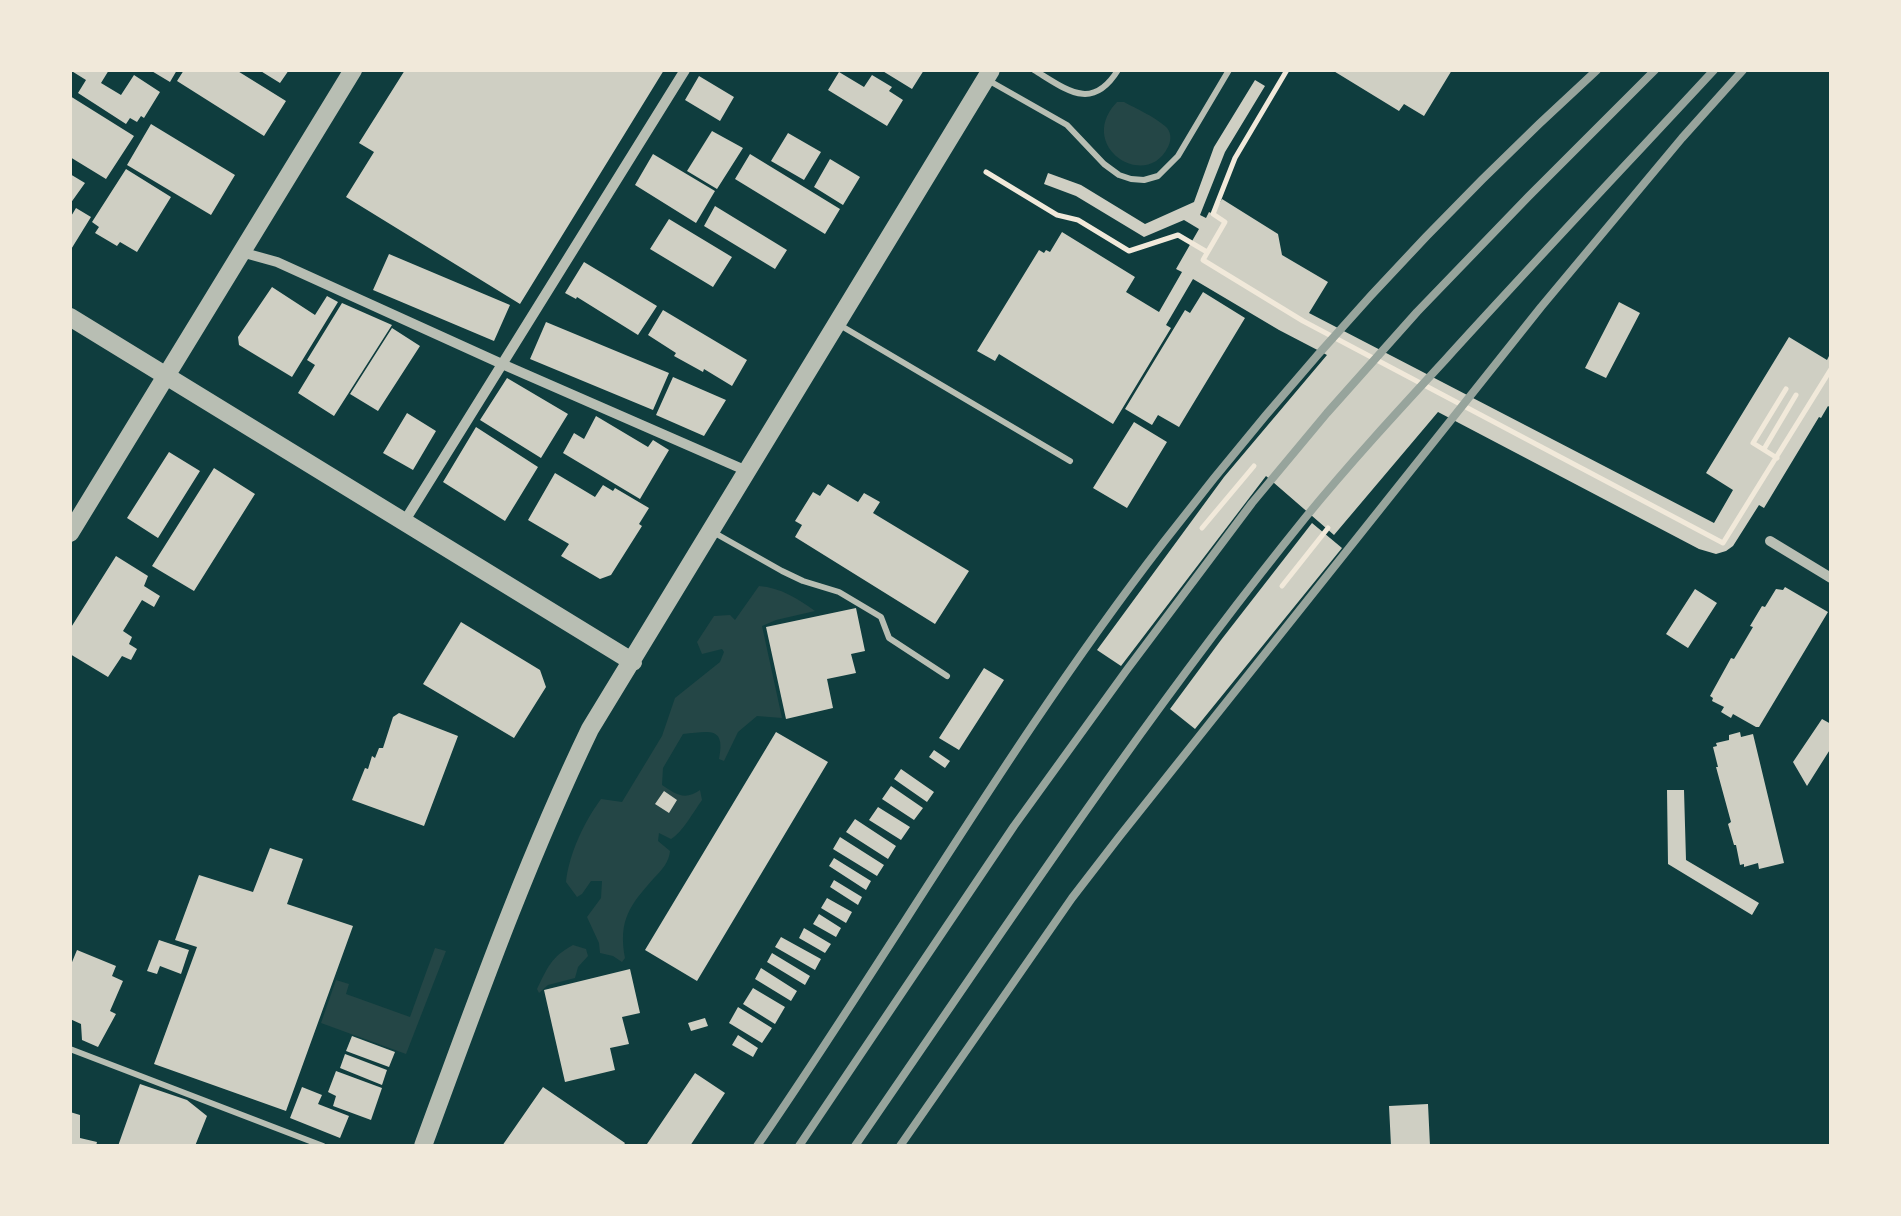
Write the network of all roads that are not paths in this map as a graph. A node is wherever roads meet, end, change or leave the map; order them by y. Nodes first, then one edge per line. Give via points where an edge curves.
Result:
1 (353, 70) edge
2 (685, 70) edge
3 (1034, 70) edge
4 (1118, 70) edge
5 (1228, 70) edge
6 (989, 75) edge
7 (241, 252) junction
8 (70, 317) edge
9 (837, 323) junction
10 (502, 364) junction
11 (165, 376) junction
12 (1070, 461) dead end
13 (747, 471) junction
14 (404, 522) junction
15 (70, 532) edge
16 (712, 532) junction
17 (1770, 540) dead end
18 (1831, 578) edge
19 (633, 662) junction
20 (947, 676) dead end
21 (70, 1049) edge
22 (324, 1146) edge
23 (423, 1146) edge

1 - 7 street
2 - 10 street
3 - 4 lane via 1070,92 1089,94 1101,91
5 - 6 lane via 1178,156 1144,180 1104,164 1067,125
6 - 9 street
7 - 10 street via 278,262
7 - 11 street
8 - 11 street
9 - 12 lane
9 - 13 street
10 - 13 street
10 - 14 street
11 - 14 street
11 - 15 street
13 - 16 street
14 - 19 street
16 - 19 street
16 - 20 lane via 881,617 889,638
17 - 18 street
19 - 23 street via 557,797
21 - 22 lane

